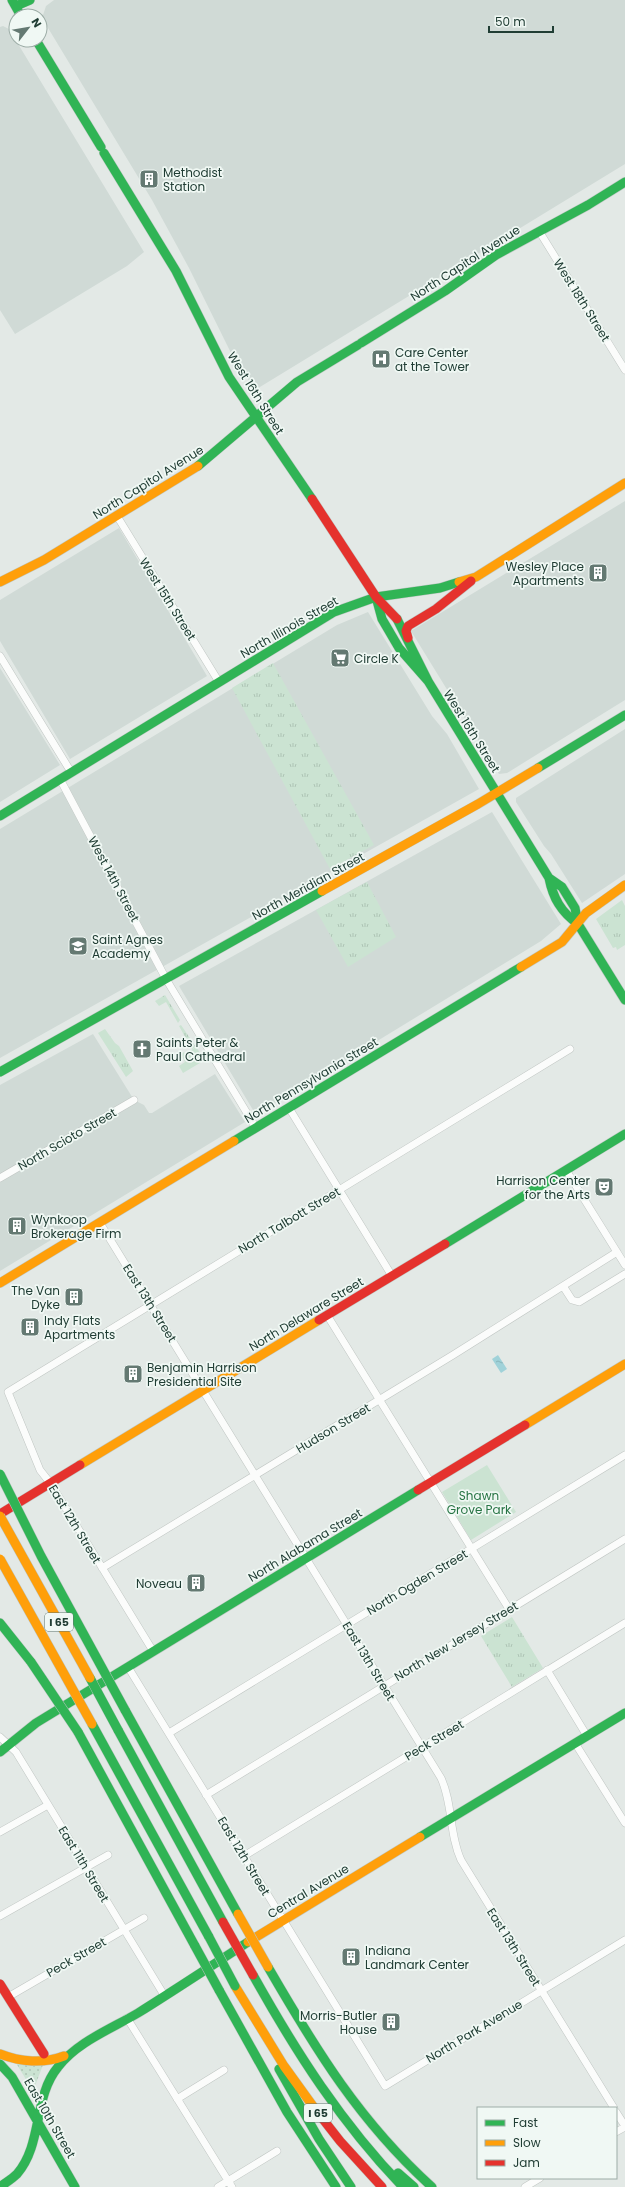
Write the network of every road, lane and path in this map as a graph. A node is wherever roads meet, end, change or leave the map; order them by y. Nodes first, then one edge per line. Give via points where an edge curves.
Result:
1 (30, 0) edge
2 (14, 3) edge
3 (41, 48) edge
4 (625, 182) edge
5 (538, 230) junction
6 (625, 370) edge
7 (255, 418) junction
8 (625, 483) edge
9 (117, 516) junction
10 (476, 577) junction
11 (0, 582) edge
12 (376, 597) junction
13 (408, 638) junction
14 (0, 656) edge
15 (428, 681) junction
16 (219, 682) junction
17 (625, 714) edge
18 (71, 772) junction
19 (60, 779) junction
20 (497, 793) junction
21 (0, 816) edge
22 (549, 878) junction
23 (625, 885) edge
24 (578, 924) junction
25 (166, 979) junction
26 (625, 1000) edge
27 (570, 1049) dead end
28 (0, 1072) edge
29 (134, 1100) dead end
30 (289, 1108) junction
31 (256, 1128) junction
32 (625, 1134) edge
33 (566, 1170) junction
34 (0, 1178) edge
35 (339, 1190) junction
36 (100, 1222) junction
37 (617, 1252) junction
38 (625, 1265) edge
39 (625, 1274) edge
40 (392, 1276) junction
41 (0, 1283) edge
42 (563, 1286) junction
43 (151, 1304) junction
44 (327, 1315) junction
45 (625, 1364) edge
46 (204, 1391) junction
47 (8, 1392) joint
48 (380, 1399) junction
49 (625, 1455) edge
50 (0, 1474) edge
51 (256, 1475) junction
52 (431, 1482) junction
53 (51, 1484) junction
54 (0, 1515) edge
55 (625, 1539) edge
56 (472, 1548) junction
57 (307, 1558) junction
58 (0, 1559) edge
59 (102, 1568) junction
60 (509, 1609) junction
61 (0, 1623) edge
62 (625, 1623) edge
63 (347, 1625) junction
64 (153, 1651) junction
65 (128, 1667) junction
66 (547, 1670) junction
67 (384, 1686) junction
68 (625, 1713) edge
69 (169, 1733) junction
70 (587, 1736) junction
71 (0, 1737) edge
72 (575, 1743) junction
73 (9, 1746) junction
74 (422, 1747) junction
75 (0, 1752) edge
76 (206, 1794) junction
77 (48, 1804) junction
78 (451, 1818) junction
79 (625, 1822) edge
80 (0, 1832) edge
81 (108, 1855) dead end
82 (244, 1856) junction
83 (87, 1868) junction
84 (0, 1916) edge
85 (144, 1918) dead end
86 (283, 1920) junction
87 (124, 1929) junction
88 (625, 1940) edge
89 (0, 1984) edge
90 (541, 1991) junction
91 (164, 1995) junction
92 (8, 1997) junction
93 (127, 2018) junction
94 (262, 2033) junction
95 (71, 2052) junction
96 (0, 2053) edge
97 (44, 2054) junction
98 (0, 2064) edge
99 (224, 2070) dead end
100 (384, 2086) joint
101 (325, 2096) junction
102 (177, 2099) junction
103 (613, 2107) edge
104 (617, 2114) edge
105 (37, 2120) junction
106 (625, 2126) edge
107 (277, 2151) dead end
108 (538, 2179) edge
109 (230, 2184) edge
110 (0, 2187) edge
111 (75, 2187) edge
112 (218, 2187) edge
113 (336, 2187) edge
114 (351, 2187) edge
115 (382, 2187) edge
116 (403, 2187) edge
117 (414, 2187) edge
118 (432, 2187) edge
119 (525, 2187) edge

1 - 2 main road
3 - 7 main road, West 16th Street via 176,271 225,370
4 - 5 main road, North Capitol Avenue via 588,205
5 - 6 street, West 18th Street
5 - 7 main road, North Capitol Avenue via 297,382
7 - 9 main road, North Capitol Avenue via 208,460
7 - 12 main road, West 16th Street via 338,537
8 - 10 main road, North Illinois Street
9 - 11 main road, North Capitol Avenue via 44,560
9 - 16 street, West 15th Street
10 - 12 main road, North Illinois Street via 440,588
10 - 13 main road via 436,609 408,626
12 - 13 main road, West 16th Street via 394,614
12 - 15 main road, West 16th Street via 382,619 399,648
12 - 16 main road, North Illinois Street via 334,612
13 - 15 main road, West 16th Street
14 - 18 street
15 - 20 main road, West 16th Street
16 - 18 main road, North Illinois Street
17 - 20 main road, North Meridian Street
18 - 19 main road, North Illinois Street
19 - 21 main road, North Illinois Street
19 - 25 street, West 14th Street
20 - 22 main road, West 16th Street
20 - 25 main road, North Meridian Street
22 - 24 main road via 562,887 575,908
22 - 24 main road via 552,894 564,914
23 - 24 main road, North Pennsylvania Street via 591,909
24 - 26 main road
24 - 30 main road, North Pennsylvania Street via 572,934 562,942
25 - 28 main road, North Meridian Street
25 - 31 street, West 14th Street
27 - 35 street, North Talbott Street
29 - 34 street, North Scioto Street
30 - 31 main road, North Pennsylvania Street
30 - 35 street
31 - 36 main road, North Pennsylvania Street
32 - 33 main road, North Delaware Street
33 - 37 street
33 - 40 main road, North Delaware Street
35 - 40 street
35 - 43 street, North Talbott Street
36 - 41 main road, North Pennsylvania Street
36 - 43 street, East 13th Street
37 - 38 street
37 - 42 street, Hudson Street
39 - 42 street via 579,1302 572,1300
40 - 44 main road, North Delaware Street
42 - 48 street, Hudson Street
43 - 46 street, East 13th Street
43 - 47 street, North Talbott Street
44 - 46 main road, North Delaware Street
44 - 48 street
45 - 52 main road, North Alabama Street
46 - 51 street, East 13th Street
46 - 53 main road, North Delaware Street
47 - 53 street, East 12th Street via 40,1470
48 - 51 street, Hudson Street
48 - 52 street
49 - 56 street, North Ogden Street
50 - 118 main road, bridge via 41,1556 125,1710 309,2038 345,2093 402,2159
51 - 57 street, East 13th Street
51 - 59 street, Hudson Street
52 - 56 street
52 - 57 main road, North Alabama Street
53 - 54 main road, North Delaware Street
53 - 59 street, East 12th Street
54 - 101 main road, I 65, bridge via 223,1922 299,2057
55 - 60 street, North New Jersey Street
56 - 60 street
56 - 63 street, North Ogden Street
57 - 63 street, East 13th Street
57 - 64 main road, North Alabama Street
58 - 94 main road, I 65, bridge
59 - 64 street, East 12th Street
60 - 67 street, North New Jersey Street
61 - 113 main road, bridge via 31,1662 78,1732 287,2112
62 - 66 street, Peck Street
63 - 67 street, East 13th Street
63 - 69 street, North Ogden Street
64 - 65 main road, North Alabama Street
65 - 69 street, East 12th Street
65 - 73 main road, North Alabama Street via 36,1723
66 - 70 street
66 - 74 street, Peck Street
67 - 74 street, East 13th Street
67 - 76 street, North New Jersey Street
68 - 70 main road, Central Avenue
69 - 76 street, East 12th Street
70 - 72 main road, Central Avenue
71 - 73 street, East 11th Street
72 - 78 main road, Central Avenue
72 - 79 street
73 - 75 main road, North Alabama Street
73 - 77 street, East 11th Street via 16,1752
74 - 78 street, East 13th Street via 443,1782
74 - 82 street, Peck Street
76 - 82 street, East 12th Street
77 - 80 street
77 - 83 street, East 11th Street
78 - 86 main road, Central Avenue
78 - 90 street, East 13th Street via 460,1860
81 - 83 street
82 - 86 street, East 12th Street
83 - 84 street
83 - 87 street, East 11th Street
85 - 87 street, Peck Street
86 - 91 main road, Central Avenue
86 - 100 street, East 12th Street
87 - 91 street, East 11th Street
87 - 92 street, Peck Street
88 - 90 street, North Park Avenue
89 - 92 main road
90 - 100 street, North Park Avenue
90 - 103 street, East 13th Street
91 - 93 main road, Central Avenue
92 - 97 main road
93 - 95 main road, Central Avenue
93 - 102 street
94 - 114 main road via 288,2087
94 - 115 main road, I 65 via 335,2134
95 - 96 main road via 46,2061 7,2057
95 - 97 main road
95 - 105 main road, Central Avenue via 50,2077
96 - 97 main road via 9,2051
98 - 105 main road, East 10th Street via 12,2077
99 - 102 street
101 - 116 main road via 377,2161
101 - 117 main road, I 65 via 356,2131
102 - 109 street
104 - 106 street
105 - 110 main road, Central Avenue via 28,2160 15,2177
105 - 111 main road, East 10th Street
107 - 109 street
108 - 119 street
109 - 112 street

